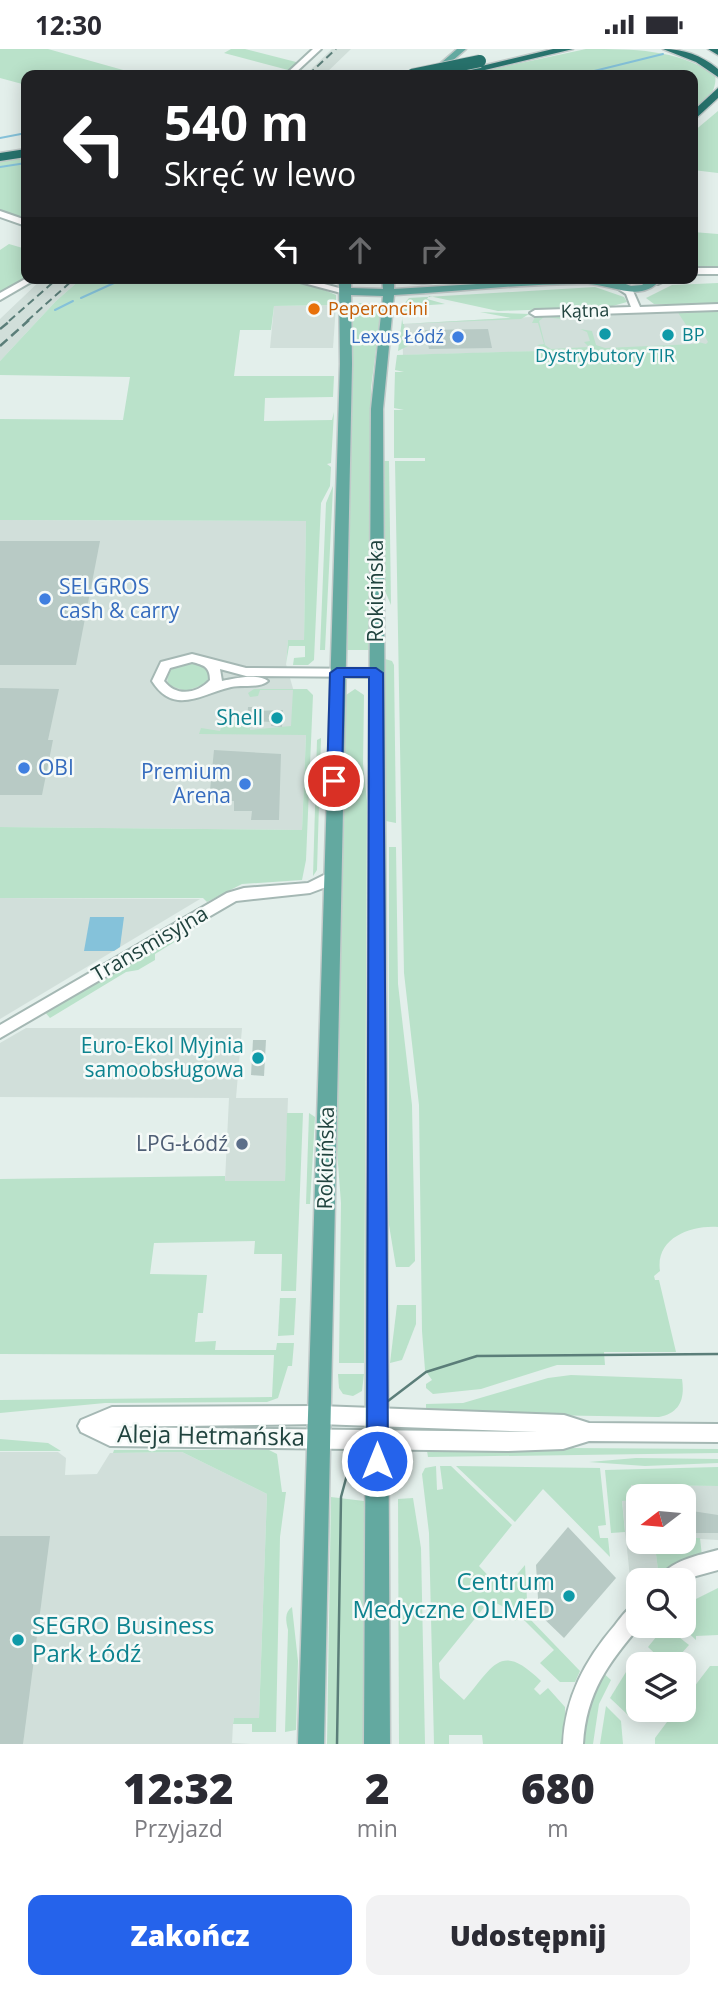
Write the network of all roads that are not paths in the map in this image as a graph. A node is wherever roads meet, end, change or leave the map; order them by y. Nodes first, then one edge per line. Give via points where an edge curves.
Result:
1 (317, 49) edge
2 (462, 49) edge
3 (568, 49) edge
4 (578, 49) edge
5 (668, 49) edge
6 (713, 49) edge
7 (539, 52) edge
8 (718, 52) edge
9 (294, 70) edge
10 (436, 70) edge
11 (437, 70) edge
12 (473, 70) edge
13 (718, 74) edge
14 (718, 91) edge
15 (718, 98) edge
16 (718, 107) edge
17 (698, 113) edge
18 (698, 114) edge
19 (698, 124) edge
20 (21, 145) edge
21 (0, 148) edge
22 (21, 154) edge
23 (0, 157) edge
24 (0, 214) edge
25 (21, 221) edge
26 (698, 271) edge
27 (718, 271) edge
28 (698, 277) edge
29 (718, 277) edge
30 (23, 284) edge
31 (388, 284) edge
32 (534, 284) edge
33 (612, 284) edge
34 (652, 284) edge
35 (345, 285) edge
36 (389, 292) junction
37 (0, 297) edge
38 (718, 307) edge
39 (640, 308) junction
40 (535, 313) dead end
41 (210, 664) junction
42 (337, 677) junction
43 (376, 677) junction
44 (209, 689) junction
45 (332, 876) junction
46 (311, 889) junction
47 (331, 906) junction
48 (0, 1032) edge
49 (319, 1426) junction
50 (377, 1430) junction
51 (718, 1433) edge
52 (718, 1560) edge
53 (690, 1568) edge
54 (626, 1628) edge
55 (311, 1744) edge
56 (377, 1744) edge
57 (573, 1744) edge

1 - 9 street
2 - 11 main road
3 - 7 highway
4 - 7 highway
5 - 13 highway via 700,59
6 - 8 highway
7 - 10 highway, bridge
7 - 12 highway
14 - 17 highway
15 - 18 highway
16 - 19 highway
20 - 21 highway
22 - 23 highway
24 - 25 street
26 - 27 street
28 - 29 street
30 - 37 street
31 - 36 main road, Rokicińska
32 - 36 main road
33 - 39 street, Kątna via 630,293
34 - 39 street, Kątna via 640,294
35 - 36 main road
35 - 42 main road, Rokicińska
36 - 43 main road, Rokicińska via 377,397
38 - 39 street, Kątna
39 - 40 street, Kątna
41 - 42 street via 246,672
41 - 44 street via 217,676
41 - 44 street via 180,659 165,665 158,677 162,688 176,695 191,696
42 - 43 street
42 - 44 street via 244,682
42 - 45 main road, Rokicińska
43 - 50 main road, Rokicińska
45 - 46 street
45 - 47 main road, Rokicińska
46 - 47 street
46 - 48 street, Transmisyjna via 265,890 232,897
47 - 49 main road, Rokicińska
49 - 49 street, Aleja Hetmańska via 113,1416 87,1426 110,1437
49 - 50 street, Aleja Hetmańska
49 - 55 main road, Rokicińska
50 - 51 street, Aleja Hetmańska via 563,1440 589,1432
50 - 56 main road, Rokicińska
52 - 53 street
54 - 57 street via 583,1687

